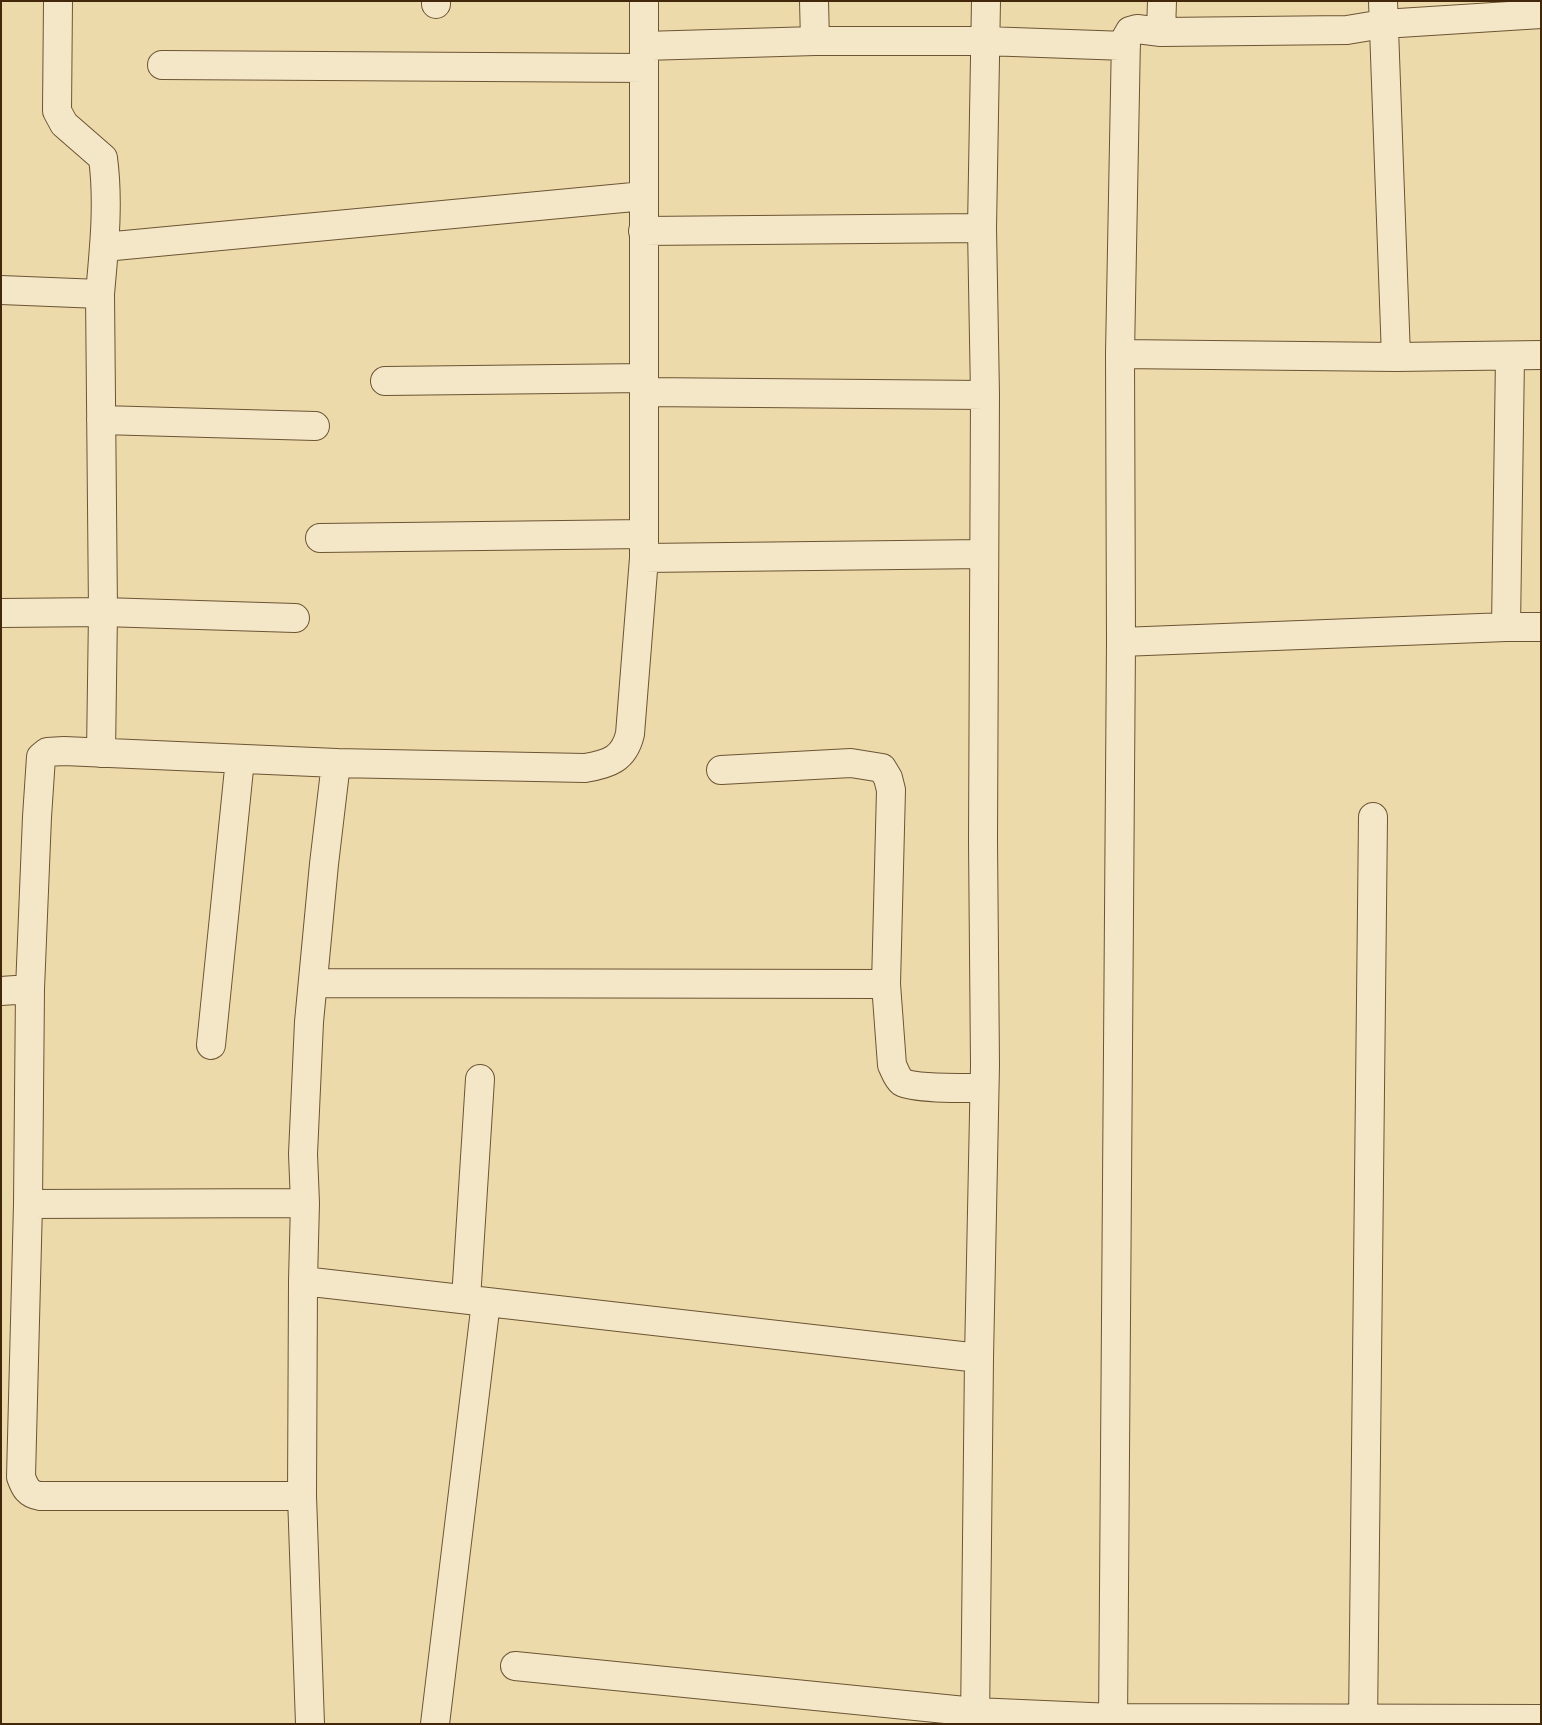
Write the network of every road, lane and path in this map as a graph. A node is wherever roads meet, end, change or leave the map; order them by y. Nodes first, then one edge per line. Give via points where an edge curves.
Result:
1 (58, 1) edge
2 (644, 1) edge
3 (814, 1) edge
4 (986, 1) edge
5 (1162, 1) edge
6 (1503, 10) edge
7 (1383, 13) edge
8 (1541, 14) edge
9 (1161, 32) junction
10 (985, 41) junction
11 (815, 42) junction
12 (1126, 46) junction
13 (644, 57) junction
14 (162, 65) dead end
15 (644, 196) junction
16 (982, 228) junction
17 (643, 231) junction
18 (104, 247) junction
19 (1, 290) edge
20 (100, 294) junction
21 (1120, 354) junction
22 (1541, 355) edge
23 (1396, 357) junction
24 (1510, 357) junction
25 (385, 381) dead end
26 (644, 385) junction
27 (985, 395) junction
28 (101, 420) junction
29 (315, 426) dead end
30 (320, 538) dead end
31 (644, 546) junction
32 (984, 554) junction
33 (103, 612) junction
34 (1, 613) edge
35 (295, 618) dead end
36 (1506, 627) junction
37 (1541, 627) edge
38 (1121, 642) junction
39 (101, 753) junction
40 (240, 758) junction
41 (336, 763) junction
42 (721, 770) dead end
43 (1373, 817) dead end
44 (313, 983) junction
45 (886, 984) junction
46 (30, 989) junction
47 (1, 991) edge
48 (211, 1045) dead end
49 (480, 1079) dead end
50 (984, 1088) junction
51 (305, 1203) junction
52 (28, 1204) junction
53 (303, 1282) junction
54 (476, 1300) junction
55 (979, 1358) junction
56 (302, 1496) junction
57 (515, 1666) dead end
58 (975, 1718) edge
59 (1541, 1719) edge
60 (1113, 1721) edge
61 (1363, 1721) edge
62 (310, 1724) edge
63 (435, 1724) edge

1 - 18 street via 57,111 64,124 103,158
2 - 13 street
3 - 11 street
4 - 10 street
5 - 9 street
6 - 7 street
6 - 8 street
7 - 9 street via 1347,30
7 - 23 street
9 - 12 street via 1130,31
10 - 11 street
10 - 12 street
10 - 16 street
11 - 13 street
12 - 21 street
13 - 14 street
13 - 15 street
15 - 17 street
15 - 18 street
16 - 17 street
16 - 27 street
17 - 26 street
18 - 20 street
19 - 20 street
20 - 28 street
21 - 23 street
21 - 38 street
22 - 24 street
23 - 24 street
24 - 36 street
25 - 26 street
26 - 27 street
26 - 31 street
27 - 32 street
28 - 29 street
28 - 33 street
30 - 31 street
31 - 32 street
31 - 41 street via 630,734 626,748 616,757 603,765 585,768
32 - 50 street
33 - 34 street
33 - 35 street
33 - 39 street
36 - 37 street
36 - 38 street
38 - 60 street
39 - 40 street
39 - 46 street via 47,752 41,757
40 - 41 street
40 - 48 street
41 - 44 street
42 - 45 street via 852,763 882,768 891,790
43 - 61 street
44 - 45 street
44 - 51 street via 304,1154
45 - 50 street via 892,1065 898,1077 915,1086
46 - 47 street
46 - 52 street
49 - 54 street
50 - 55 street
51 - 52 street
51 - 53 street
52 - 56 street via 21,1477 26,1490 40,1496
53 - 54 street
53 - 56 street
54 - 55 street
54 - 63 street
55 - 58 street
56 - 62 street
57 - 58 street
58 - 60 street
59 - 61 street
60 - 61 street

